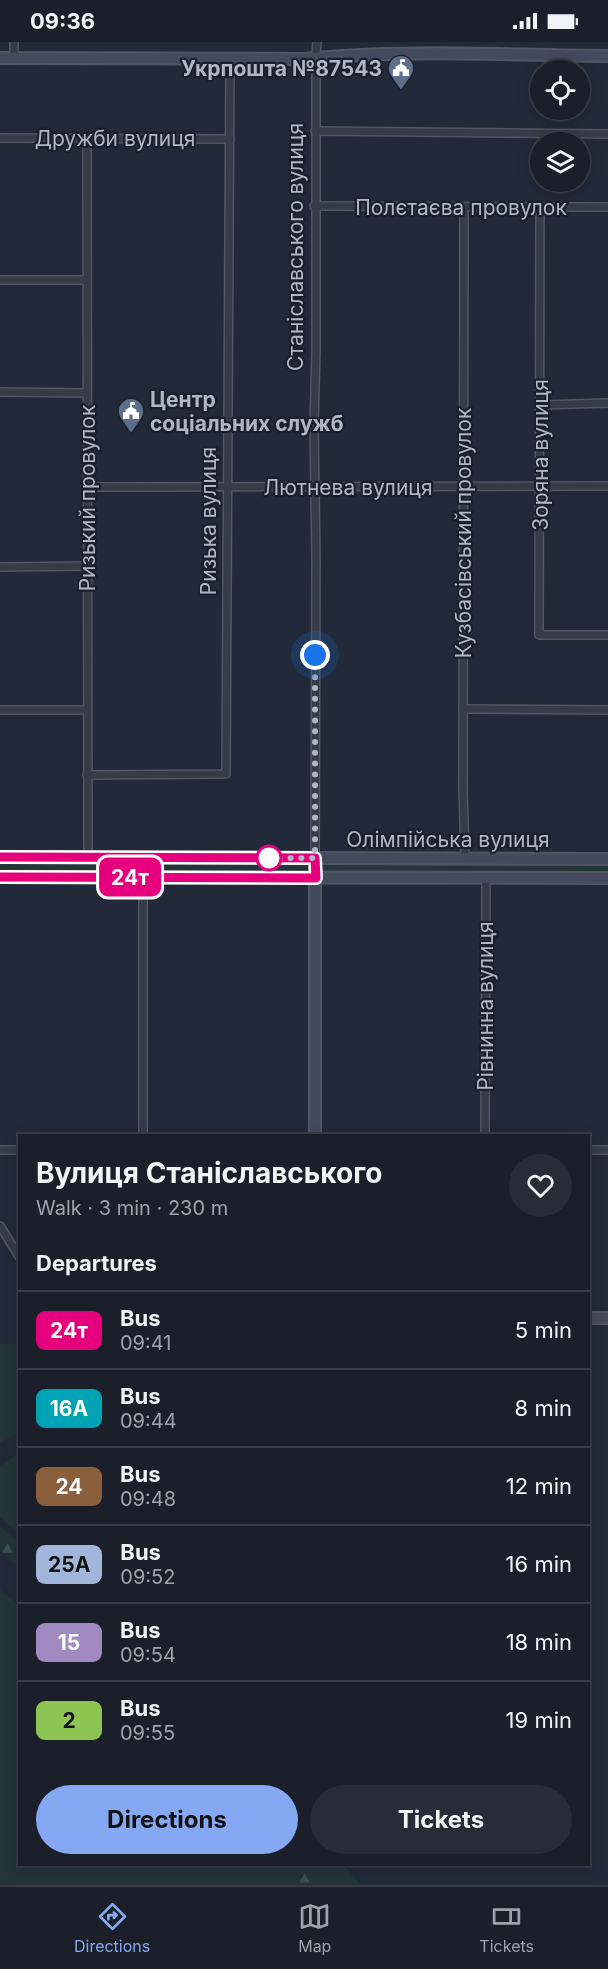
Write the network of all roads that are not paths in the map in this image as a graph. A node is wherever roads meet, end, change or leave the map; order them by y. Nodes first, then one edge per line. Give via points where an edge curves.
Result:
1 (317, 42) edge
2 (14, 51) edge
3 (0, 52) edge
4 (230, 56) junction
5 (316, 56) junction
6 (608, 56) edge
7 (0, 58) edge
8 (315, 131) junction
9 (608, 134) edge
10 (0, 138) edge
11 (87, 138) junction
12 (230, 138) junction
13 (315, 206) junction
14 (464, 207) junction
15 (540, 207) junction
16 (608, 207) edge
17 (0, 280) edge
18 (87, 280) junction
19 (0, 392) edge
20 (87, 393) junction
21 (608, 403) edge
22 (540, 405) junction
23 (464, 486) junction
24 (540, 486) junction
25 (608, 486) edge
26 (87, 487) junction
27 (228, 487) junction
28 (314, 487) junction
29 (87, 566) junction
30 (0, 567) edge
31 (608, 635) edge
32 (463, 709) junction
33 (0, 710) edge
34 (87, 710) junction
35 (608, 710) edge
36 (87, 775) junction
37 (0, 857) edge
38 (88, 858) junction
39 (315, 858) junction
40 (465, 858) junction
41 (608, 859) edge
42 (0, 877) edge
43 (143, 877) junction
44 (316, 878) junction
45 (486, 878) junction
46 (608, 878) edge
47 (143, 1134) edge
48 (315, 1134) edge
49 (485, 1134) edge
50 (0, 1150) edge
51 (18, 1150) edge
52 (590, 1150) edge
53 (608, 1150) edge
54 (0, 1226) edge
55 (18, 1255) edge
56 (590, 1318) edge
57 (608, 1318) edge

1 - 5 street, Станіславського вулиця
2 - 3 main road
2 - 4 main road
2 - 7 main road
4 - 5 main road
4 - 12 street, Ризька вулиця
5 - 6 main road
5 - 8 street, Станіславського вулиця
8 - 9 street
8 - 13 street, Станіславського вулиця
10 - 11 street, Дружби вулиця
11 - 12 street, Дружби вулиця
11 - 18 street, Ризький провулок
12 - 27 street, Ризька вулиця
13 - 14 street, Полєтаєва провулок
13 - 28 street, Станіславського вулиця
14 - 15 street, Полєтаєва провулок
14 - 23 street, Кузбасівський провулок
15 - 16 street, Полєтаєва провулок
15 - 22 street, Зоряна вулиця
17 - 18 street
18 - 20 street, Ризький провулок
19 - 20 street
20 - 26 street, Ризький провулок
21 - 22 street
22 - 24 street, Зоряна вулиця
23 - 24 street, Лютнева вулиця
23 - 28 street, Лютнева вулиця
23 - 32 street, Кузбасівський провулок
24 - 25 street, Лютнева вулиця
24 - 31 street, Зоряна вулиця via 539,635
26 - 27 street, Лютнева вулиця
26 - 29 street, Ризький провулок
27 - 28 street, Лютнева вулиця
27 - 36 street, Ризька вулиця via 226,774
28 - 39 street, Станіславського вулиця
29 - 30 street
29 - 34 street, Ризький провулок
32 - 35 street
32 - 40 street, Кузбасівський провулок
33 - 34 street
34 - 36 street, Ризький провулок
36 - 38 street, Ризький провулок
37 - 38 main road, Олімпійська вулиця
38 - 39 main road, Олімпійська вулиця
39 - 40 main road, Олімпійська вулиця
39 - 44 main road, Станіславського вулиця
40 - 41 main road, Олімпійська вулиця
42 - 43 main road, Олімпійська вулиця
43 - 44 main road, Олімпійська вулиця
43 - 47 street
44 - 45 main road, Олімпійська вулиця
44 - 48 main road, Станіславського вулиця
45 - 46 main road, Олімпійська вулиця
45 - 49 street, Рівнинна вулиця
50 - 51 street
52 - 53 street
54 - 55 street
56 - 57 main road

